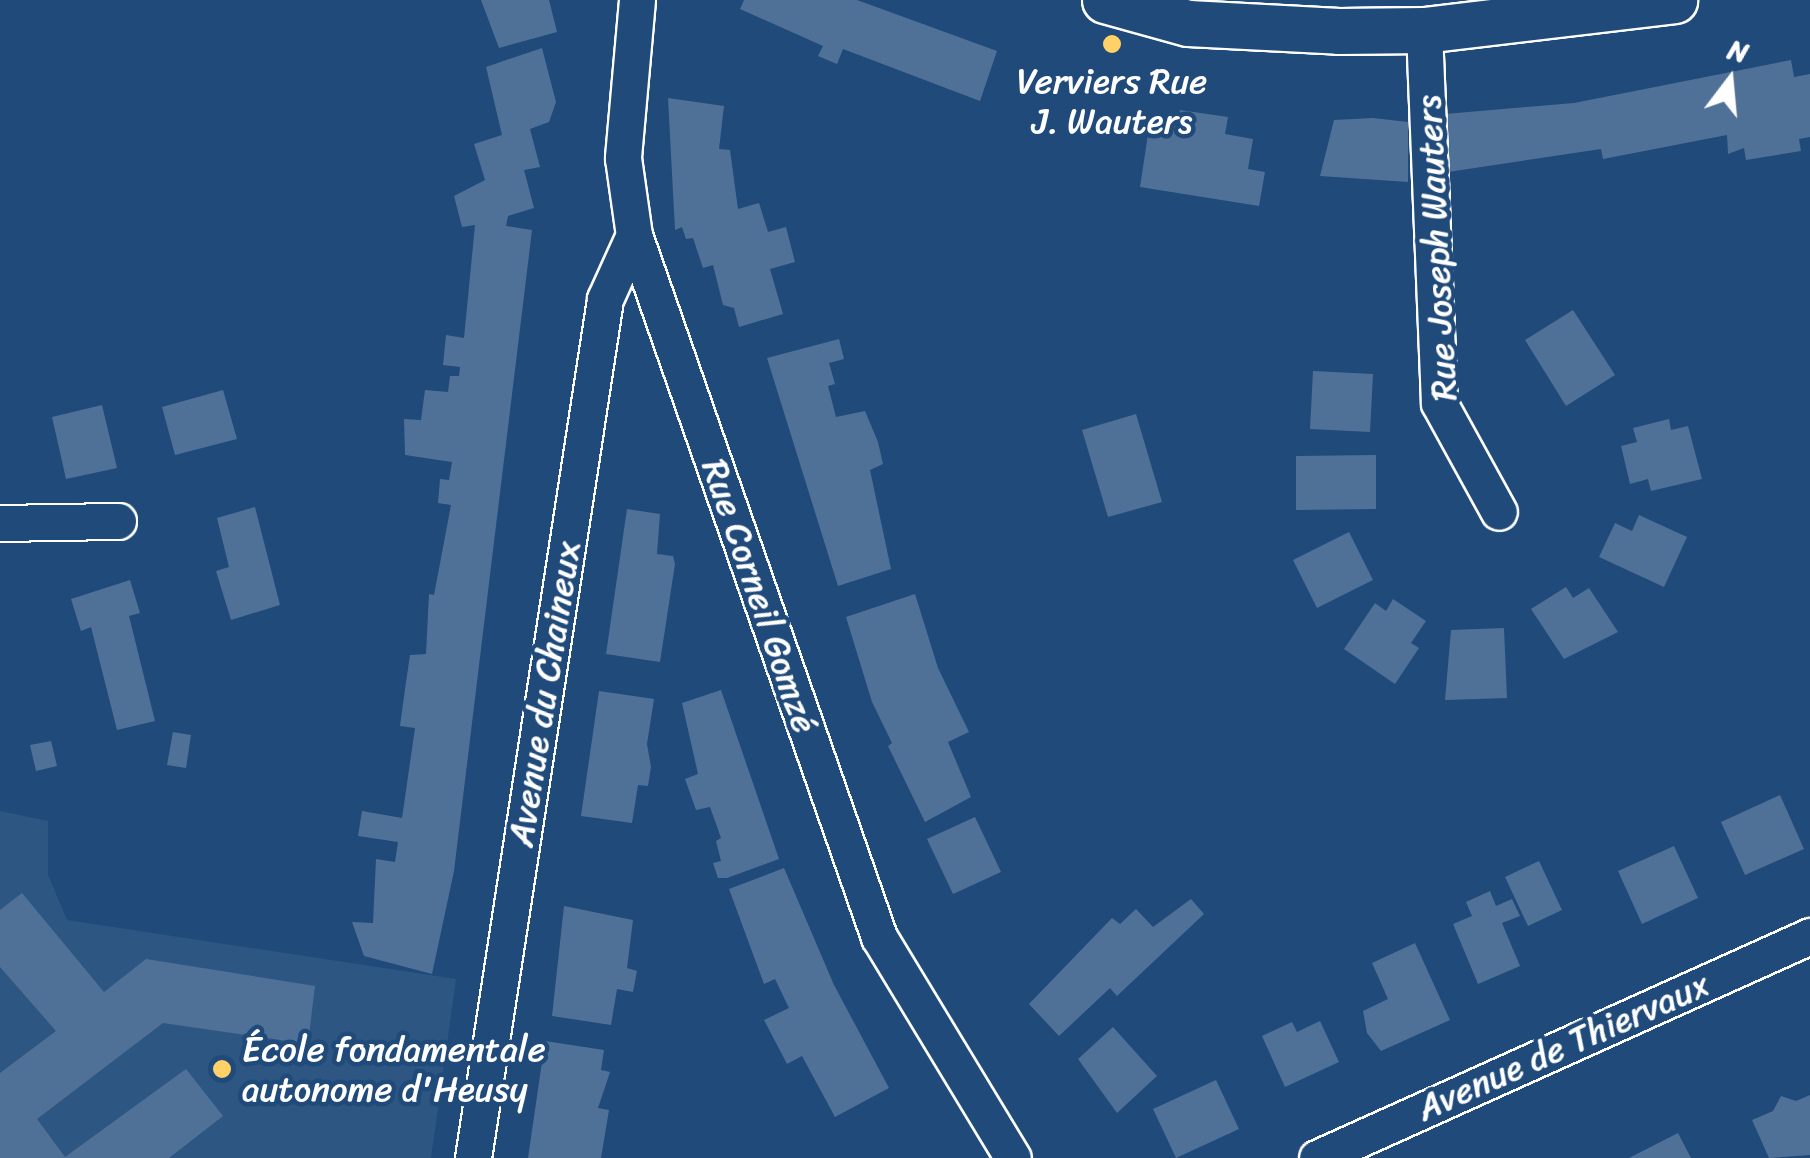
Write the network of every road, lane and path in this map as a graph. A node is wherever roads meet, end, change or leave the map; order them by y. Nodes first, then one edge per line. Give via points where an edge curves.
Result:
1 (636, 0) edge
2 (1105, 0) edge
3 (1674, 0) edge
4 (1424, 30) junction
5 (634, 235) junction
6 (1499, 512) dead end
7 (118, 521) dead end
8 (0, 523) edge
9 (1810, 936) edge
10 (473, 1158) edge
11 (1013, 1158) edge
12 (1317, 1158) edge

1 - 5 street, Rue Corneil Gomzé via 623,158
2 - 4 street via 1188,23
3 - 4 street
4 - 6 street, Rue Joseph Wauters via 1438,403
5 - 10 street, Avenue du Chaineux via 605,299
5 - 11 street, Rue Corneil Gomzé via 879,937
7 - 8 street
9 - 12 street, Avenue de Thiervaux

